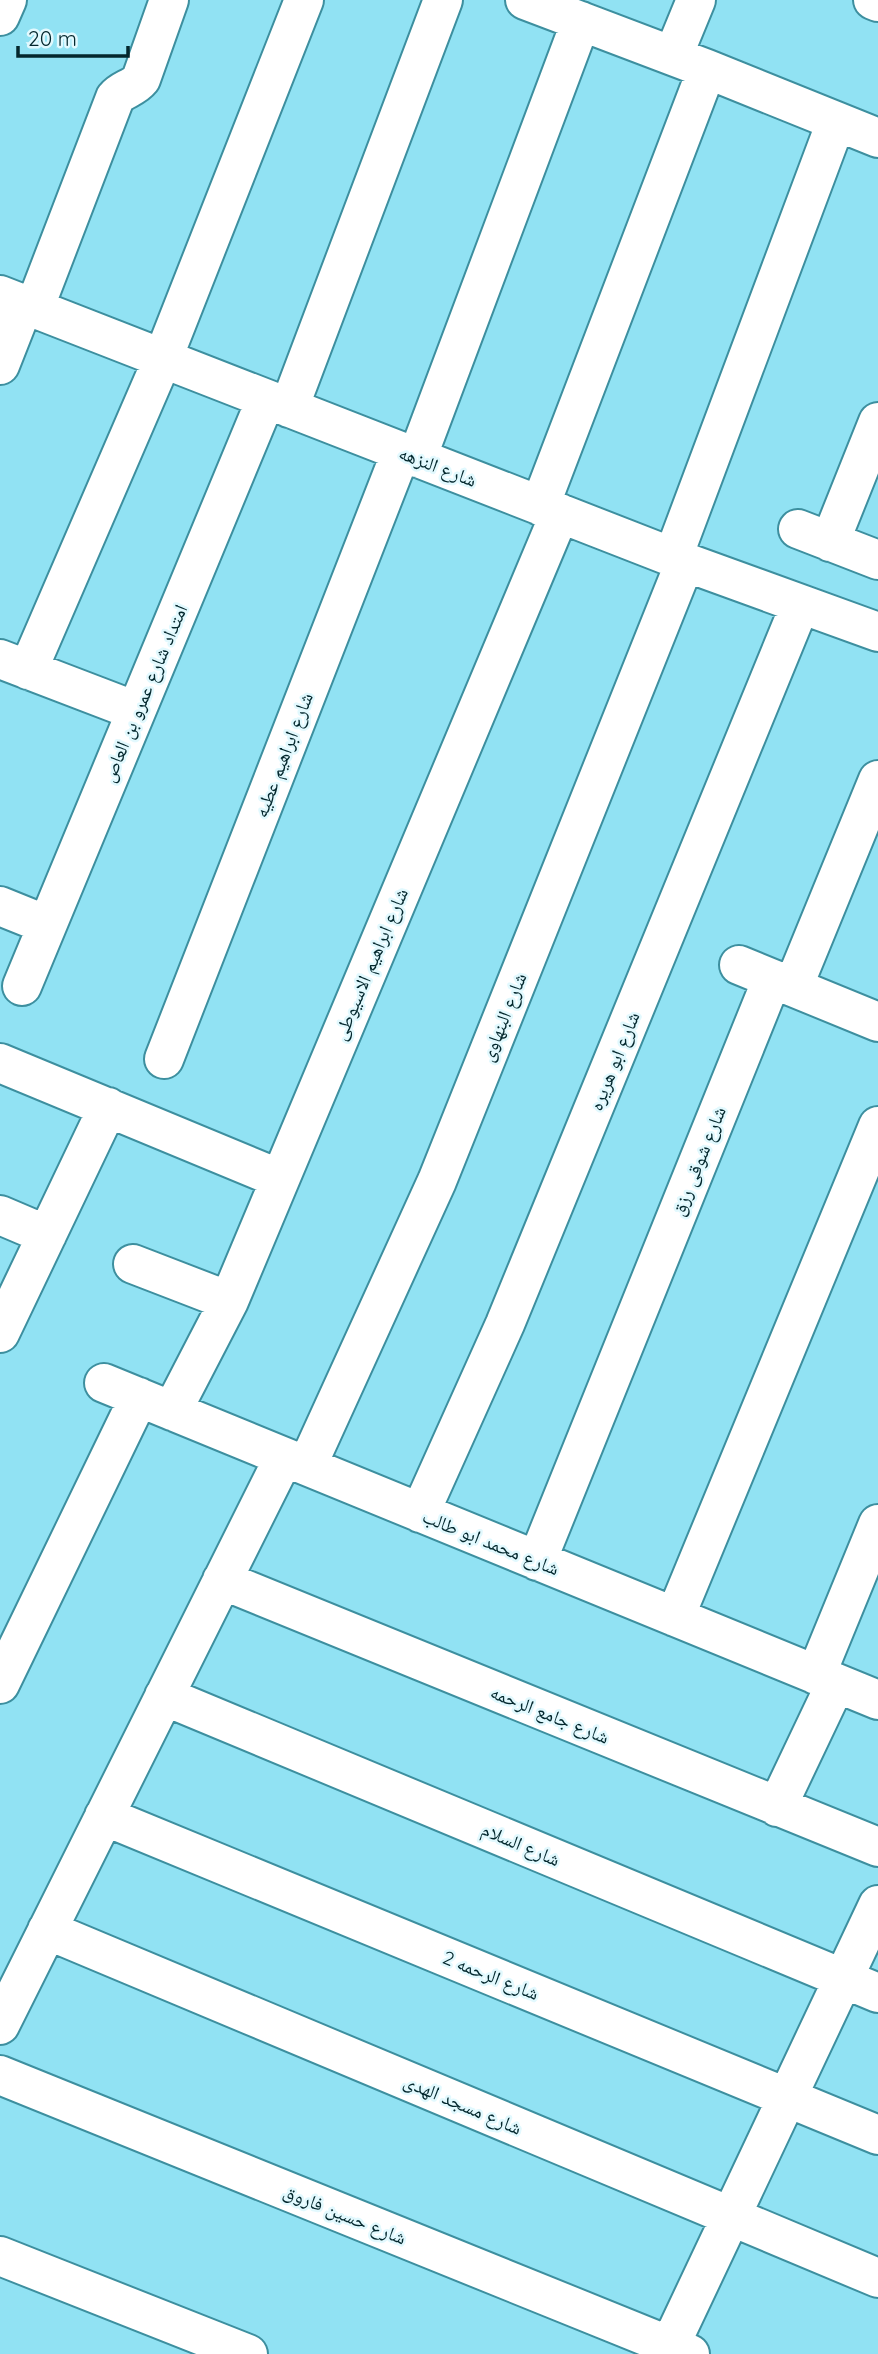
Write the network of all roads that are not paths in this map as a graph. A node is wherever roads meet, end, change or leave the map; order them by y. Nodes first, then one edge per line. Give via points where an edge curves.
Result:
1 (6, 0) edge
2 (169, 0) edge
3 (304, 0) edge
4 (443, 0) edge
5 (525, 0) edge
6 (696, 0) edge
7 (873, 0) edge
8 (878, 2) edge
9 (0, 16) edge
10 (581, 21) junction
11 (690, 62) junction
12 (836, 122) junction
13 (878, 138) edge
14 (19, 303) edge
15 (163, 358) junction
16 (0, 365) edge
17 (277, 403) junction
18 (878, 422) edge
19 (409, 455) junction
20 (550, 509) junction
21 (679, 559) junction
22 (878, 560) edge
23 (800, 605) junction
24 (878, 632) edge
25 (14, 664) edge
26 (136, 711) junction
27 (878, 780) edge
28 (0, 906) edge
29 (47, 925) junction
30 (739, 965) dead end
31 (788, 985) junction
32 (22, 986) dead end
33 (878, 1022) edge
34 (164, 1059) dead end
35 (0, 1063) edge
36 (108, 1107) junction
37 (878, 1126) edge
38 (280, 1180) junction
39 (0, 1216) edge
40 (47, 1235) junction
41 (133, 1264) dead end
42 (229, 1301) junction
43 (0, 1333) edge
44 (104, 1383) dead end
45 (155, 1404) junction
46 (295, 1462) junction
47 (420, 1513) junction
48 (878, 1524) edge
49 (537, 1561) junction
50 (222, 1580) junction
51 (675, 1617) junction
52 (826, 1679) junction
53 (0, 1684) edge
54 (164, 1696) junction
55 (878, 1700) edge
56 (777, 1807) junction
57 (104, 1816) junction
58 (878, 1847) edge
59 (878, 1905) edge
60 (47, 1930) junction
61 (844, 1978) junction
62 (878, 1993) edge
63 (0, 2025) edge
64 (0, 2075) edge
65 (787, 2097) junction
66 (878, 2135) edge
67 (731, 2216) junction
68 (0, 2256) edge
69 (878, 2278) edge
70 (675, 2351) edge
71 (248, 2354) edge

1 - 9 street
2 - 14 street via 141,79 115,99
3 - 15 street
4 - 17 street, امتداد شارع عمرو بن العاص
5 - 10 street
6 - 11 street, شارع ابراهيم الاسيوطى
7 - 8 street
10 - 11 street
10 - 19 street, شارع ابراهيم عطيه
11 - 12 street
11 - 20 street, شارع ابراهيم الاسيوطى
12 - 13 street
12 - 21 street, شارع البنهاوى
14 - 15 street, شارع النزهه
14 - 16 street
15 - 17 street, شارع النزهه
15 - 25 street
17 - 19 street, شارع النزهه
17 - 26 street, امتداد شارع عمرو بن العاص
18 - 22 street via 814,535
19 - 20 street, شارع النزهه
19 - 34 street, شارع ابراهيم عطيه
20 - 21 street, شارع النزهه
20 - 38 street, شارع ابراهيم الاسيوطى
21 - 23 street, شارع النزهه
21 - 46 street, شارع البنهاوى via 437,1181
23 - 24 street, شارع النزهه
23 - 47 street, شارع ابو هريره via 526,1274
25 - 26 street
26 - 29 street, امتداد شارع عمرو بن العاص
27 - 31 street, شارع شوقى رزق via 798,975
28 - 29 street
29 - 32 street, امتداد شارع عمرو بن العاص
30 - 31 street
31 - 33 street
31 - 49 street, شارع شوقى رزق via 768,989
35 - 36 street
36 - 38 street
36 - 40 street
37 - 51 street
38 - 42 street, شارع ابراهيم الاسيوطى
39 - 40 street
40 - 43 street
41 - 42 street
42 - 45 street, شارع ابراهيم الاسيوطى
44 - 45 street, شارع محمد ابو طالب
45 - 46 street, شارع محمد ابو طالب
45 - 53 street, شارع ابراهيم الاسيوطى
46 - 47 street, شارع محمد ابو طالب
46 - 50 street, شارع البنهاوى
47 - 49 street, شارع محمد ابو طالب
48 - 52 street
49 - 51 street, شارع محمد ابو طالب
50 - 54 street, شارع البنهاوى
50 - 56 street, شارع جامع الرحمه
51 - 52 street, شارع محمد ابو طالب
52 - 55 street, شارع محمد ابو طالب
52 - 56 street
54 - 57 street, شارع البنهاوى
54 - 61 street, شارع السلام
56 - 58 street, شارع جامع الرحمه
57 - 60 street, شارع البنهاوى
57 - 65 street, شارع الرحمه 2
59 - 61 street
60 - 63 street, شارع البنهاوى
60 - 67 street, شارع مسجد الهدى
61 - 62 street, شارع السلام
61 - 65 street
64 - 70 street, شارع حسين فاروق
65 - 66 street, شارع الرحمه 2
65 - 67 street
67 - 69 street, شارع مسجد الهدى
67 - 70 street
68 - 71 street

